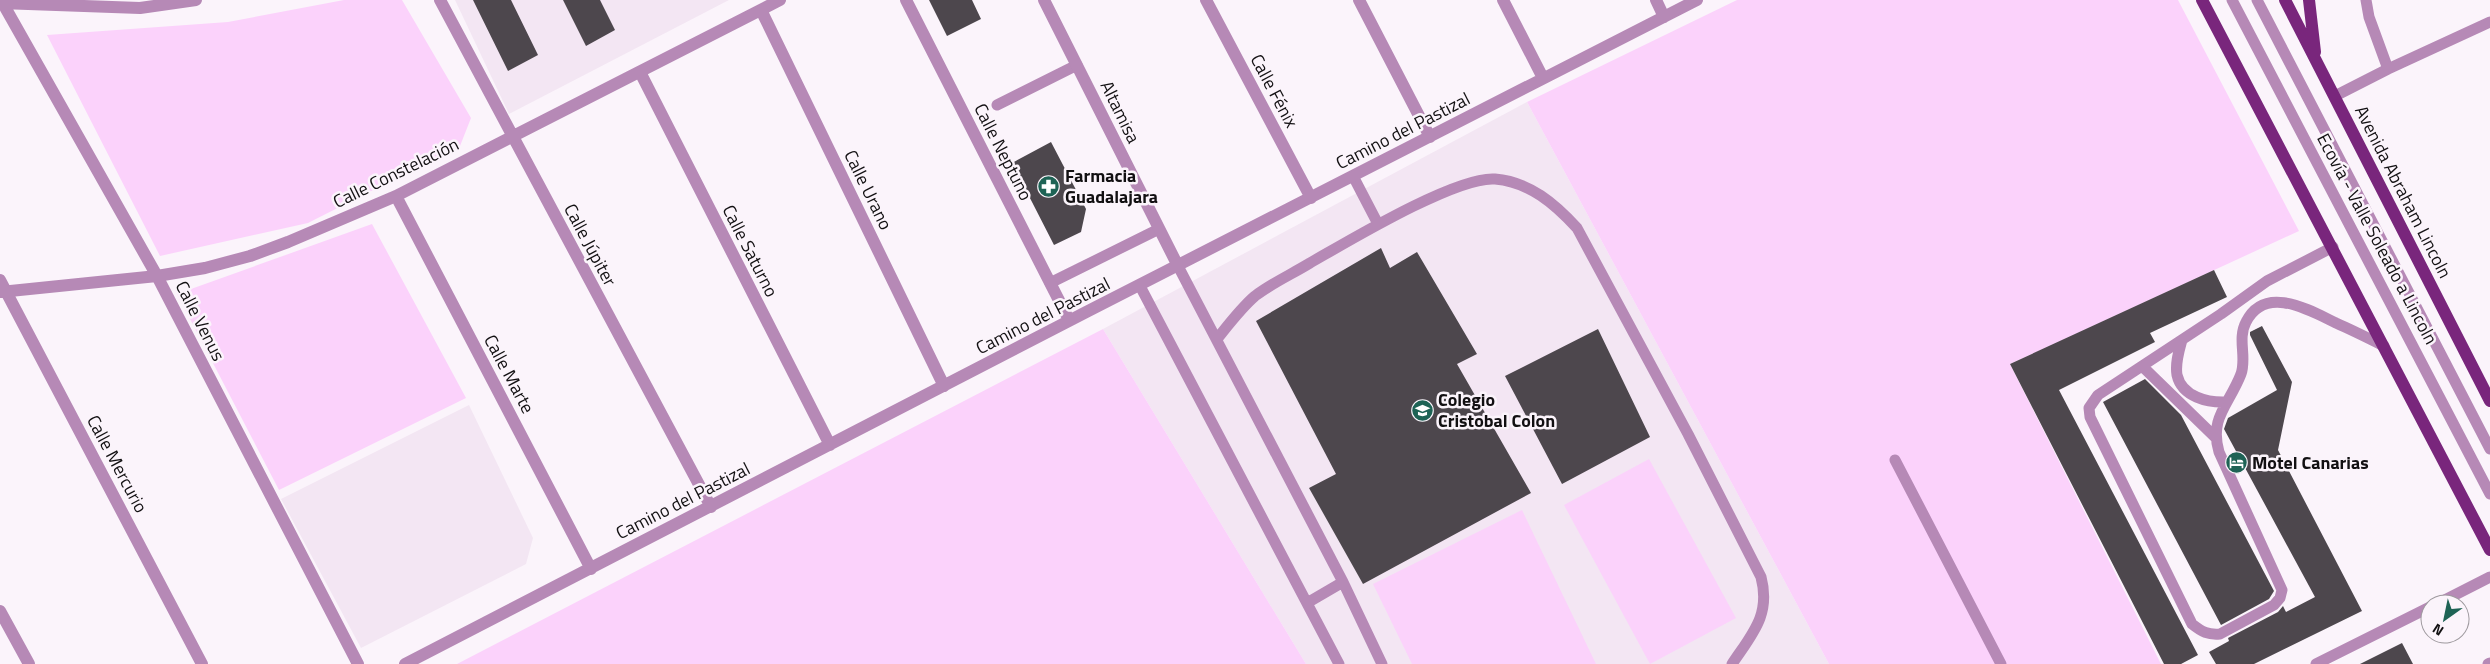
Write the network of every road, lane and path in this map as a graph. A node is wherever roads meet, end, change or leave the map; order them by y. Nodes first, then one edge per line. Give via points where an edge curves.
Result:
1 (196, 0) edge
2 (440, 0) edge
3 (780, 0) edge
4 (906, 0) edge
5 (1044, 0) edge
6 (1206, 0) edge
7 (1359, 0) edge
8 (1504, 0) edge
9 (1656, 0) edge
10 (1697, 0) edge
11 (2202, 0) edge
12 (2232, 0) edge
13 (2257, 0) edge
14 (2285, 0) edge
15 (2309, 0) edge
16 (2366, 0) edge
17 (1, 2) edge
18 (139, 4) edge
19 (761, 10) junction
20 (1664, 17) junction
21 (2490, 22) edge
22 (2316, 62) junction
23 (1077, 64) junction
24 (2388, 69) junction
25 (640, 72) junction
26 (1543, 78) junction
27 (2335, 96) junction
28 (997, 105) dead end
29 (511, 135) junction
30 (1430, 137) junction
31 (1353, 176) junction
32 (396, 196) junction
33 (1311, 198) junction
34 (1378, 224) junction
35 (1159, 229) junction
36 (2333, 247) junction
37 (1178, 266) junction
38 (157, 276) junction
39 (0, 280) edge
40 (1050, 283) junction
41 (1140, 286) junction
42 (3, 292) edge
43 (1069, 320) junction
44 (1217, 338) junction
45 (2182, 340) junction
46 (2384, 346) junction
47 (2142, 366) junction
48 (944, 386) junction
49 (2490, 401) edge
50 (2227, 402) junction
51 (2215, 437) junction
52 (830, 445) junction
53 (2490, 450) edge
54 (1895, 460) dead end
55 (2490, 494) edge
56 (711, 507) junction
57 (2490, 550) edge
58 (591, 569) junction
59 (2490, 577) edge
60 (1343, 582) junction
61 (2456, 594) edge
62 (1307, 603) junction
63 (0, 611) edge
64 (2420, 612) edge
65 (413, 662) edge
66 (29, 664) edge
67 (202, 664) edge
68 (358, 664) edge
69 (1339, 664) edge
70 (1382, 664) edge
71 (1732, 664) edge
72 (2001, 664) edge
73 (2316, 664) edge

1 - 18 street
2 - 29 street, Calle Júpiter
3 - 19 street, Calle Constelación
4 - 40 street, Calle Neptuno
5 - 23 street, Altamisa
6 - 33 street, Calle Fénix
7 - 30 street
8 - 26 street
9 - 20 street
10 - 20 street, Camino del Pastizal
11 - 36 main road
12 - 55 lane, Ecovía - Valle Soleado a Lincoln
13 - 53 lane
14 - 22 main road, Avenida Abraham Lincoln
15 - 22 main road
16 - 24 lane
17 - 18 street
17 - 38 street, Calle Venus
19 - 25 street, Calle Constelación
19 - 48 street, Calle Urano
20 - 26 street, Camino del Pastizal
21 - 24 lane
22 - 27 main road, Avenida Abraham Lincoln
23 - 28 lane
23 - 35 street, Altamisa
24 - 27 lane
25 - 29 street, Calle Constelación
25 - 52 street, Calle Saturno
26 - 30 street, Camino del Pastizal
27 - 49 main road, Avenida Abraham Lincoln
29 - 32 street, Calle Constelación
29 - 56 street, Calle Júpiter
30 - 31 street, Camino del Pastizal
31 - 33 street, Camino del Pastizal
31 - 34 lane
32 - 38 street, Calle Constelación via 250,256
32 - 58 street, Calle Marte
33 - 37 street, Camino del Pastizal
34 - 44 lane via 1255,297
34 - 71 lane via 1460,186 1494,179 1524,186 1554,204 1577,228 1761,577 1765,593 1764,611
35 - 37 street, Altamisa
35 - 40 lane
36 - 45 lane via 2267,281
36 - 46 main road
37 - 41 street, Camino del Pastizal
37 - 44 lane
38 - 42 street, Calle Constelación
38 - 68 street, Calle Venus
39 - 42 street, Calle Mercurio
40 - 43 street, Calle Neptuno
41 - 43 street, Camino del Pastizal
41 - 62 lane
42 - 67 street, Calle Mercurio
43 - 48 street, Camino del Pastizal
44 - 60 lane
45 - 47 lane
45 - 50 lane via 2177,376 2186,390 2200,400
46 - 50 lane via 2303,307 2269,302 2255,309 2246,322 2241,335 2243,369
46 - 57 main road
47 - 51 lane
47 - 51 lane via 2098,395 2089,408 2090,417 2192,624 2210,635 2220,634 2274,605 2282,590
48 - 52 street, Camino del Pastizal
50 - 51 lane via 2216,426
52 - 56 street, Camino del Pastizal
54 - 72 lane
56 - 58 street, Camino del Pastizal
58 - 65 street, Camino del Pastizal
59 - 61 lane
60 - 62 lane
60 - 70 lane
62 - 69 lane
63 - 66 street
64 - 73 lane

